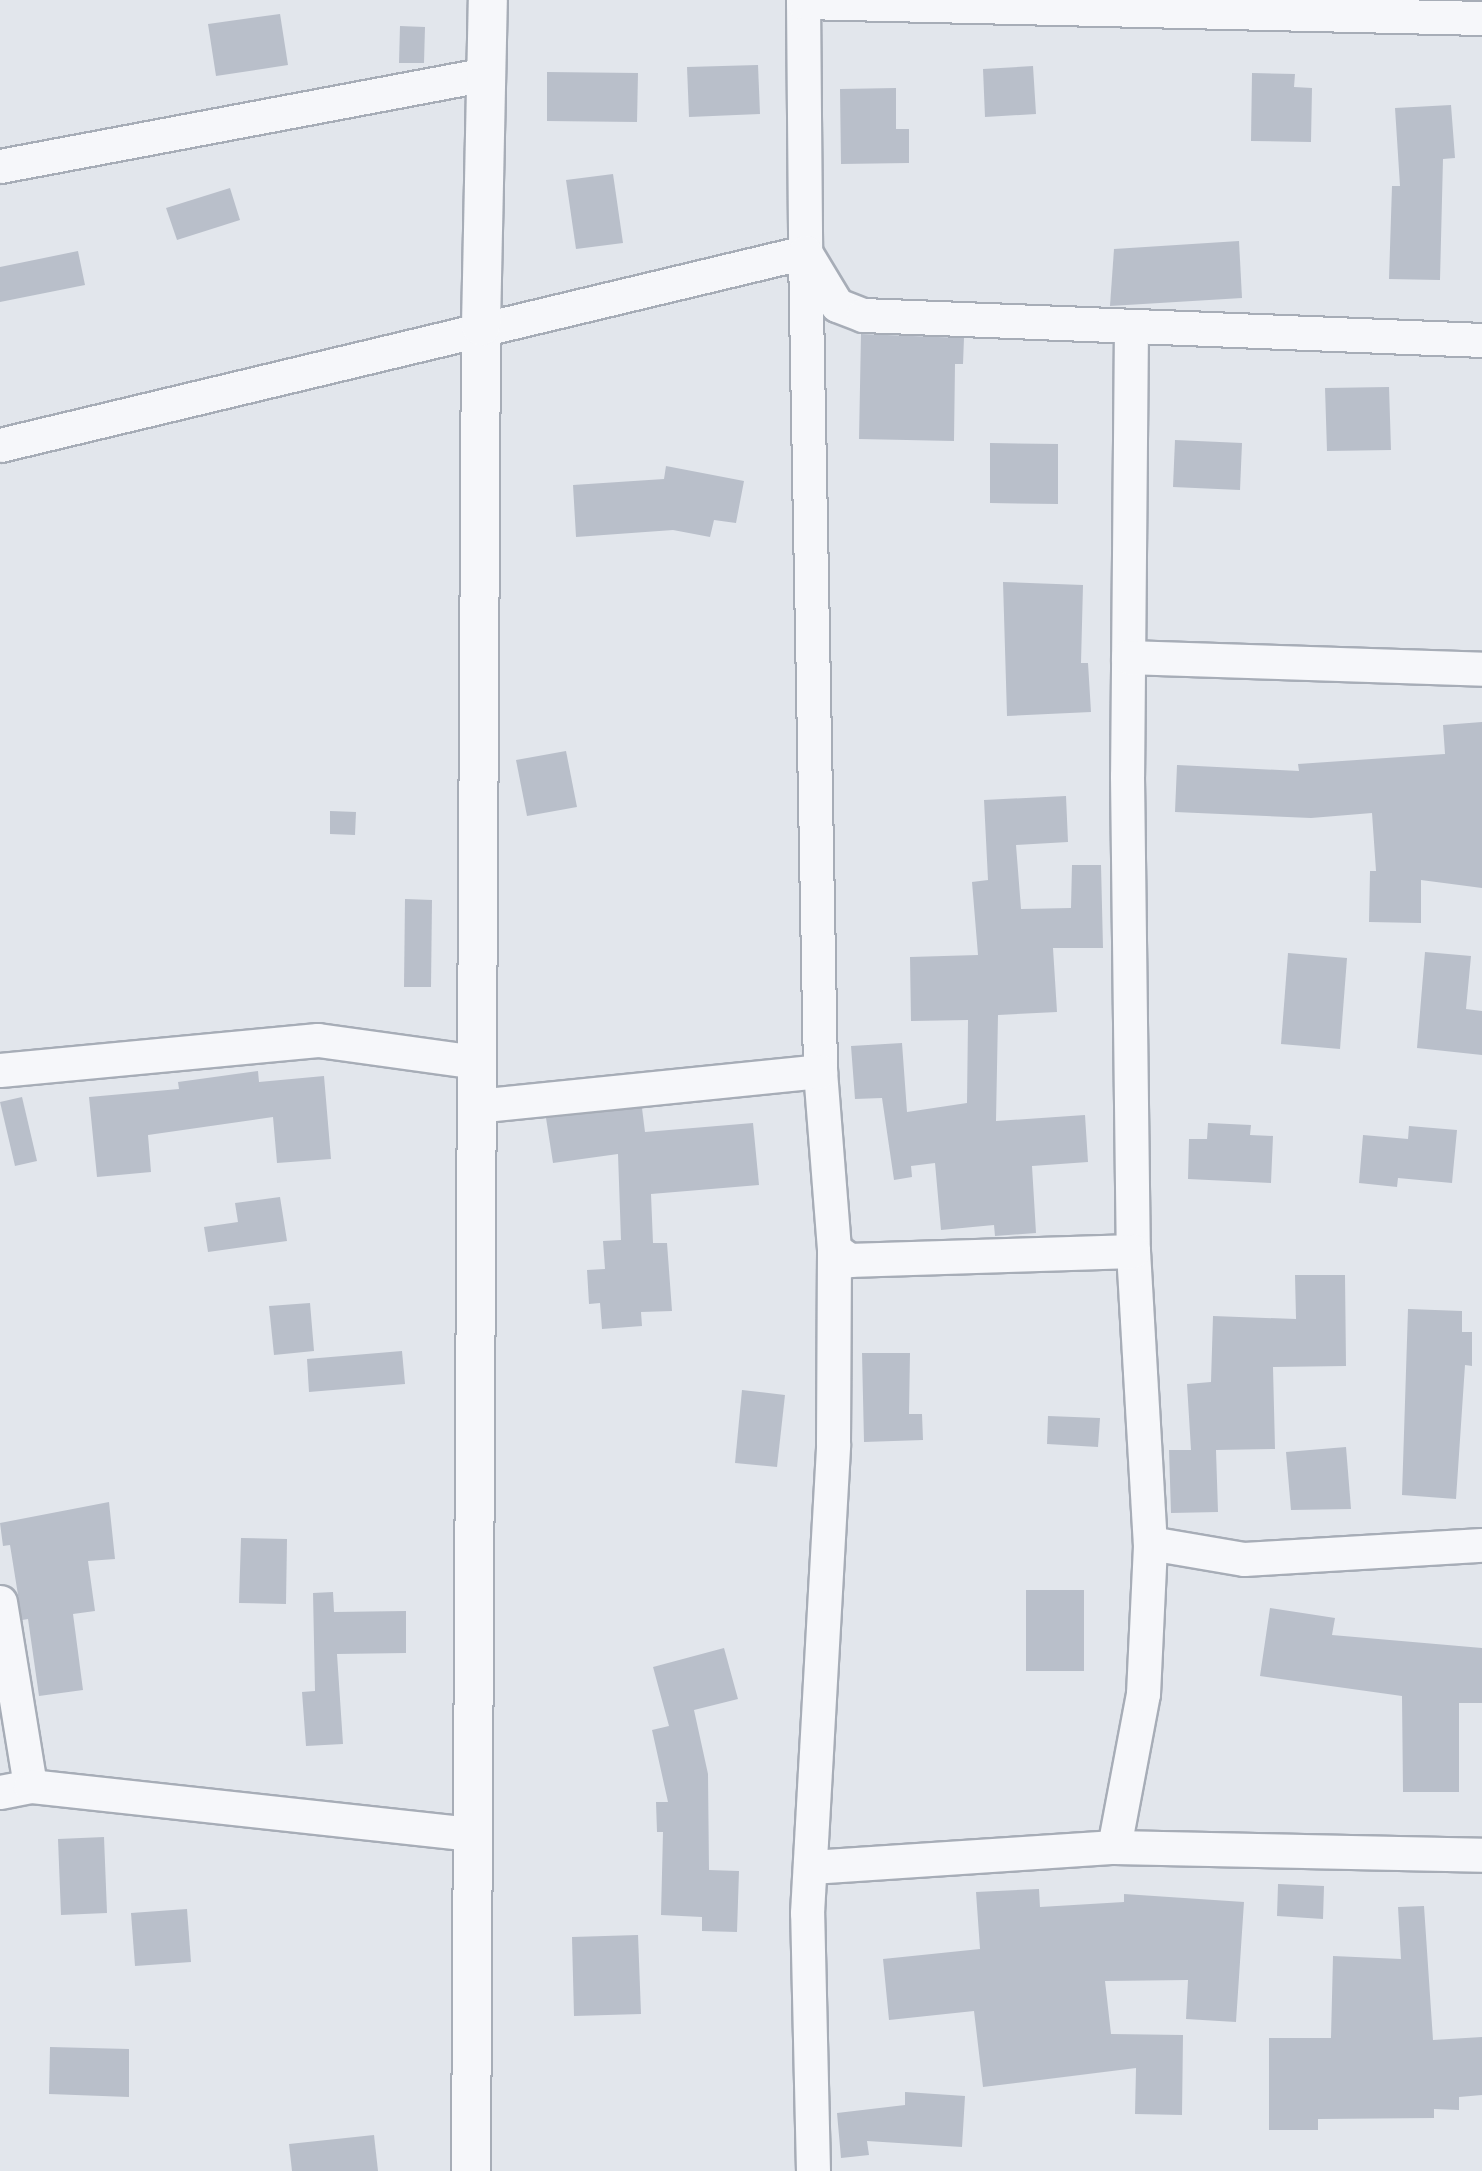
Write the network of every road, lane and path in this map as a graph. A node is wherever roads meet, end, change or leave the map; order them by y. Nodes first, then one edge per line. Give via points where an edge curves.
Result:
1 (488, 0) edge
2 (803, 1) edge
3 (1482, 18) edge
4 (487, 74) junction
5 (0, 166) edge
6 (805, 252) junction
7 (481, 326) junction
8 (1131, 326) junction
9 (1482, 340) edge
10 (0, 444) edge
11 (1128, 657) junction
12 (1482, 670) edge
13 (476, 1062) junction
14 (0, 1070) edge
15 (820, 1071) junction
16 (476, 1106) junction
17 (834, 1249) junction
18 (1133, 1251) junction
19 (1150, 1542) junction
20 (1482, 1545) edge
21 (0, 1602) edge
22 (15, 1789) edge
23 (474, 1835) junction
24 (1114, 1847) junction
25 (1482, 1855) edge
26 (811, 1867) junction
27 (471, 2171) edge
28 (813, 2171) edge

1 - 4 street
2 - 3 street
2 - 6 street
4 - 5 street
4 - 7 street
6 - 7 street
6 - 8 street via 837,305 863,315
6 - 15 street
7 - 10 street
7 - 13 street
8 - 9 street
8 - 11 street
11 - 12 street
11 - 18 street
13 - 14 street via 318,1040
13 - 16 street
15 - 16 street
15 - 17 street
16 - 23 street
17 - 18 street via 849,1260
17 - 26 street via 833,1444
18 - 19 street
19 - 20 street via 1244,1559
19 - 24 street via 1143,1694
21 - 22 street
22 - 23 street
23 - 27 street
24 - 25 street
24 - 26 street
26 - 28 street via 807,1913

